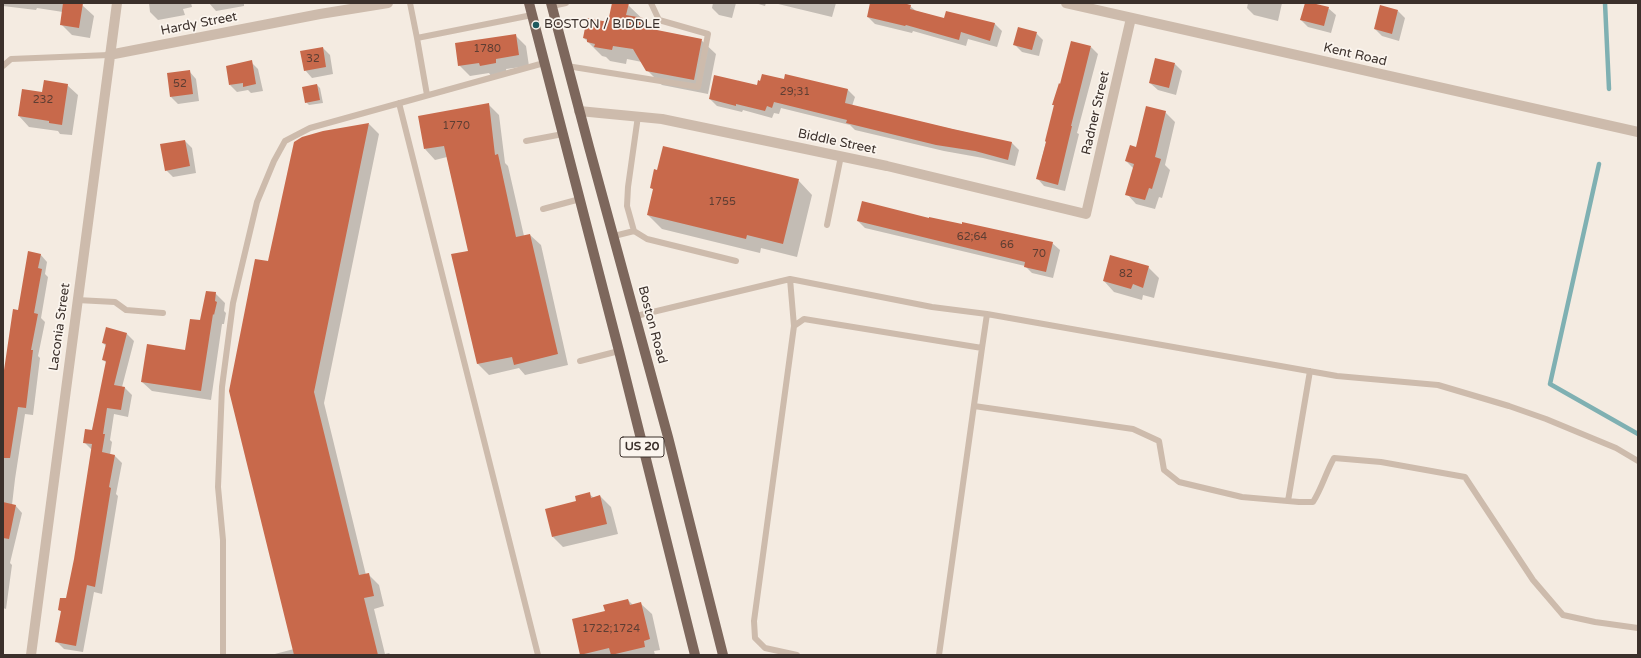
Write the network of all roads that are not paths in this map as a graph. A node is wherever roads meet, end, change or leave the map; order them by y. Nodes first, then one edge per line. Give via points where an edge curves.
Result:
1 (117, 3) edge
2 (388, 3) edge
3 (410, 3) edge
4 (529, 3) edge
5 (566, 3) edge
6 (651, 3) edge
7 (1066, 3) edge
8 (551, 5) edge
9 (1084, 5) edge
10 (532, 15) junction
11 (1131, 18) junction
12 (417, 38) junction
13 (109, 55) junction
14 (544, 63) junction
15 (3, 66) edge
16 (567, 66) junction
17 (427, 95) junction
18 (399, 103) junction
19 (579, 111) junction
20 (638, 116) junction
21 (1638, 132) edge
22 (563, 134) junction
23 (526, 141) dead end
24 (841, 156) junction
25 (580, 200) junction
26 (543, 209) dead end
27 (1086, 214) joint
28 (827, 225) dead end
29 (634, 231) junction
30 (614, 236) junction
31 (736, 261) dead end
32 (790, 279) junction
33 (77, 300) junction
34 (163, 314) dead end
35 (987, 314) junction
36 (636, 316) junction
37 (794, 326) junction
38 (982, 348) junction
39 (619, 351) junction
40 (580, 361) dead end
41 (1310, 371) junction
42 (974, 406) junction
43 (1638, 461) edge
44 (1288, 501) junction
45 (1638, 628) edge
46 (31, 655) edge
47 (223, 655) edge
48 (538, 655) edge
49 (695, 655) edge
50 (723, 655) edge
51 (797, 655) edge
52 (939, 655) edge

1 - 13 street, Laconia Street
2 - 13 street, Hardy Street
3 - 12 lane
4 - 10 main road, US 20
5 - 8 lane
6 - 16 lane via 659,20 708,34 698,87
7 - 9 street, Kent Road
8 - 16 main road, Boston Road / US 20
9 - 11 street, Kent Road
10 - 12 lane
10 - 14 main road, US 20
11 - 21 street, Kent Road
11 - 27 street, Radner Street
12 - 17 lane
13 - 15 lane via 11,59
13 - 33 street, Laconia Street
14 - 17 lane
14 - 22 main road, US 20
16 - 19 main road, Boston Road / US 20
17 - 18 lane
18 - 47 lane via 310,128 285,141 257,202 233,303 222,387 218,487 222,540
18 - 48 lane
19 - 20 street, Biddle Street
19 - 30 main road, Boston Road / US 20
20 - 24 street, Biddle Street
20 - 29 lane via 627,206
22 - 23 lane
22 - 25 main road, US 20
24 - 27 street, Biddle Street
24 - 28 lane
25 - 26 lane
25 - 39 main road, US 20
29 - 30 lane
29 - 31 lane via 647,239
30 - 36 main road, Boston Road / US 20
32 - 35 lane via 932,307
32 - 36 lane
32 - 37 lane
33 - 34 lane via 115,302 126,310
33 - 46 street, Laconia Street
35 - 38 lane
35 - 41 lane
36 - 50 main road, Boston Road / US 20
37 - 38 lane via 804,319
37 - 51 lane via 754,621 755,638 765,648
38 - 42 lane
39 - 40 lane
39 - 49 main road, US 20
41 - 43 lane via 1438,385 1546,419 1616,448
41 - 44 lane
42 - 44 lane via 1133,429 1159,441 1164,470 1178,482 1242,497
42 - 52 lane
44 - 45 lane via 1313,502 1334,458 1382,462 1465,478 1532,580 1563,615

